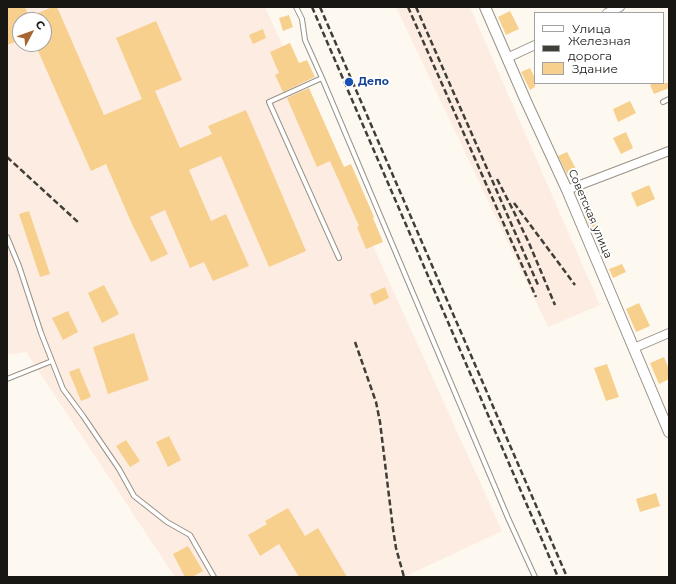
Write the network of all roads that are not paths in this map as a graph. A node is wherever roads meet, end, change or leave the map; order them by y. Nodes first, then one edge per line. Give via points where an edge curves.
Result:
1 (296, 7) edge
2 (485, 7) edge
3 (620, 7) edge
4 (609, 12) edge
5 (534, 45) edge
6 (507, 58) junction
7 (322, 78) junction
8 (669, 99) edge
9 (663, 102) dead end
10 (669, 151) edge
11 (567, 190) junction
12 (7, 237) edge
13 (339, 258) dead end
14 (669, 333) edge
15 (634, 348) junction
16 (52, 360) junction
17 (7, 379) edge
18 (669, 432) edge
19 (214, 577) edge
20 (535, 577) edge

1 - 7 lane via 302,19 305,40
2 - 6 street, Советская улица
3 - 4 street
5 - 6 street
6 - 11 street, Советская улица
7 - 13 lane via 269,102
7 - 20 lane
8 - 9 lane
10 - 11 street
11 - 15 street, Советская улица
12 - 16 lane
14 - 15 street
15 - 18 street, Советская улица
16 - 17 lane
16 - 19 lane via 63,389 119,469 134,496 167,522 190,535

